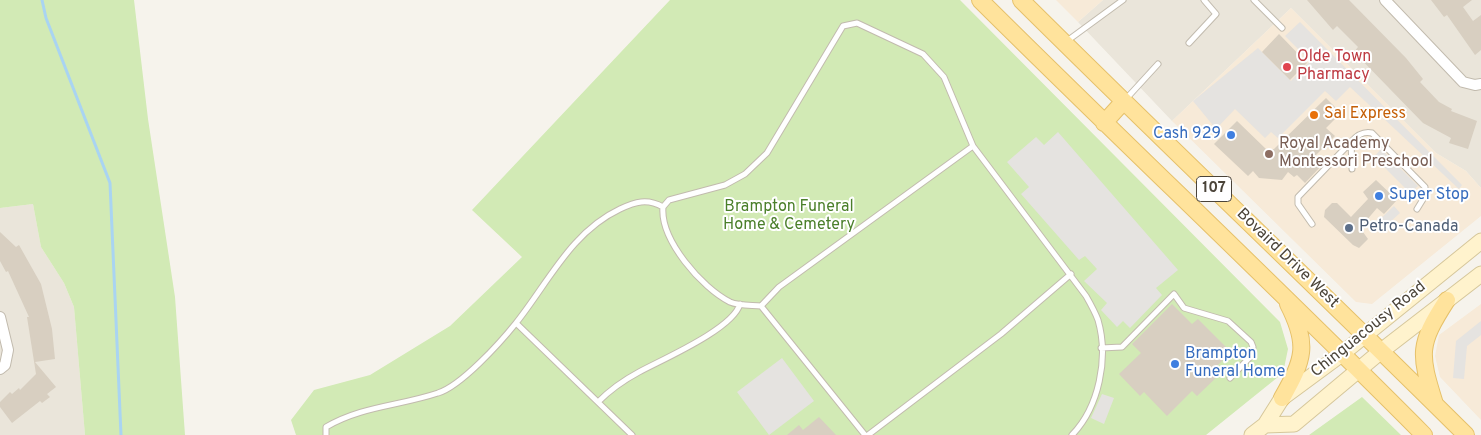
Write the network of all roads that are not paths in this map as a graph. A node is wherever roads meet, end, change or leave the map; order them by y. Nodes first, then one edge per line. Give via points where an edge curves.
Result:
1 (980, 0) edge
2 (1021, 0) edge
3 (1123, 0) edge
4 (1204, 0) edge
5 (1254, 0) edge
6 (1384, 0) edge
7 (1282, 28) dead end
8 (1189, 42) dead end
9 (1065, 43) junction
10 (1158, 64) dead end
11 (1481, 84) edge
12 (1123, 102) junction
13 (1104, 123) junction
14 (1351, 142) junction
15 (974, 146) junction
16 (1352, 169) dead end
17 (662, 207) junction
18 (1417, 208) dead end
19 (1312, 224) dead end
20 (1481, 241) edge
21 (1071, 274) junction
22 (1481, 274) edge
23 (1282, 293) junction
24 (1447, 300) junction
25 (740, 304) junction
26 (761, 306) junction
27 (0, 317) edge
28 (516, 323) junction
29 (1364, 335) junction
30 (1101, 348) junction
31 (1380, 352) junction
32 (1343, 354) junction
33 (0, 369) edge
34 (1359, 370) junction
35 (1230, 378) dead end
36 (1282, 398) junction
37 (598, 402) junction
38 (1435, 406) junction
39 (1266, 425) junction
40 (326, 435) edge
41 (632, 435) edge
42 (867, 435) edge
43 (1072, 435) edge
44 (1252, 435) edge
45 (1424, 435) edge
46 (1466, 435) edge

1 - 13 main road, Bovaird Drive West / 107
2 - 9 main road, Bovaird Drive West / 107
3 - 9 lane
4 - 8 lane via 1216,14
5 - 7 lane
6 - 11 street via 1463,82
9 - 12 main road, Bovaird Drive West / 107
10 - 12 lane
12 - 13 main road
12 - 29 main road, Bovaird Drive West / 107
13 - 23 main road, Bovaird Drive West / 107
14 - 16 lane
14 - 18 lane via 1356,136 1372,133 1422,182 1425,196
14 - 19 lane via 1298,197 1298,204
15 - 17 lane via 944,77 923,54 857,23 843,26 767,153 745,174 725,184 669,200
15 - 21 lane
15 - 26 lane via 779,287
17 - 25 lane via 662,219 682,258 714,292
17 - 28 lane via 638,202 592,226 574,244
20 - 29 main road, Chinguacousy Road
21 - 30 lane via 1098,320
21 - 42 lane via 1001,334
22 - 24 main road, Chinguacousy Road
23 - 32 main road, Bovaird Drive West / 107
23 - 36 main road via 1301,337 1299,368
24 - 31 main road, Chinguacousy Road
24 - 38 main road via 1431,325 1423,351 1425,372
25 - 26 lane
25 - 37 lane via 736,315 723,325 637,373
26 - 42 lane
27 - 33 street via 8,350 5,365
28 - 37 lane
28 - 40 lane via 462,380 439,393 346,416 326,427
29 - 31 main road, Bovaird Drive West / 107
29 - 32 main road, Chinguacousy Road
30 - 35 lane via 1122,346 1174,294 1181,305 1190,310 1230,322 1251,342 1252,355
30 - 43 lane via 1099,384 1093,404 1084,423
31 - 34 main road, Chinguacousy Road
31 - 38 main road, Bovaird Drive West / 107
32 - 34 main road, Bovaird Drive West / 107
32 - 36 main road, Chinguacousy Road
34 - 39 main road, Chinguacousy Road via 1294,424
34 - 45 main road, Bovaird Drive West / 107
36 - 39 main road, Chinguacousy Road
37 - 41 lane
38 - 46 main road, Bovaird Drive West / 107
39 - 44 main road, Chinguacousy Road

